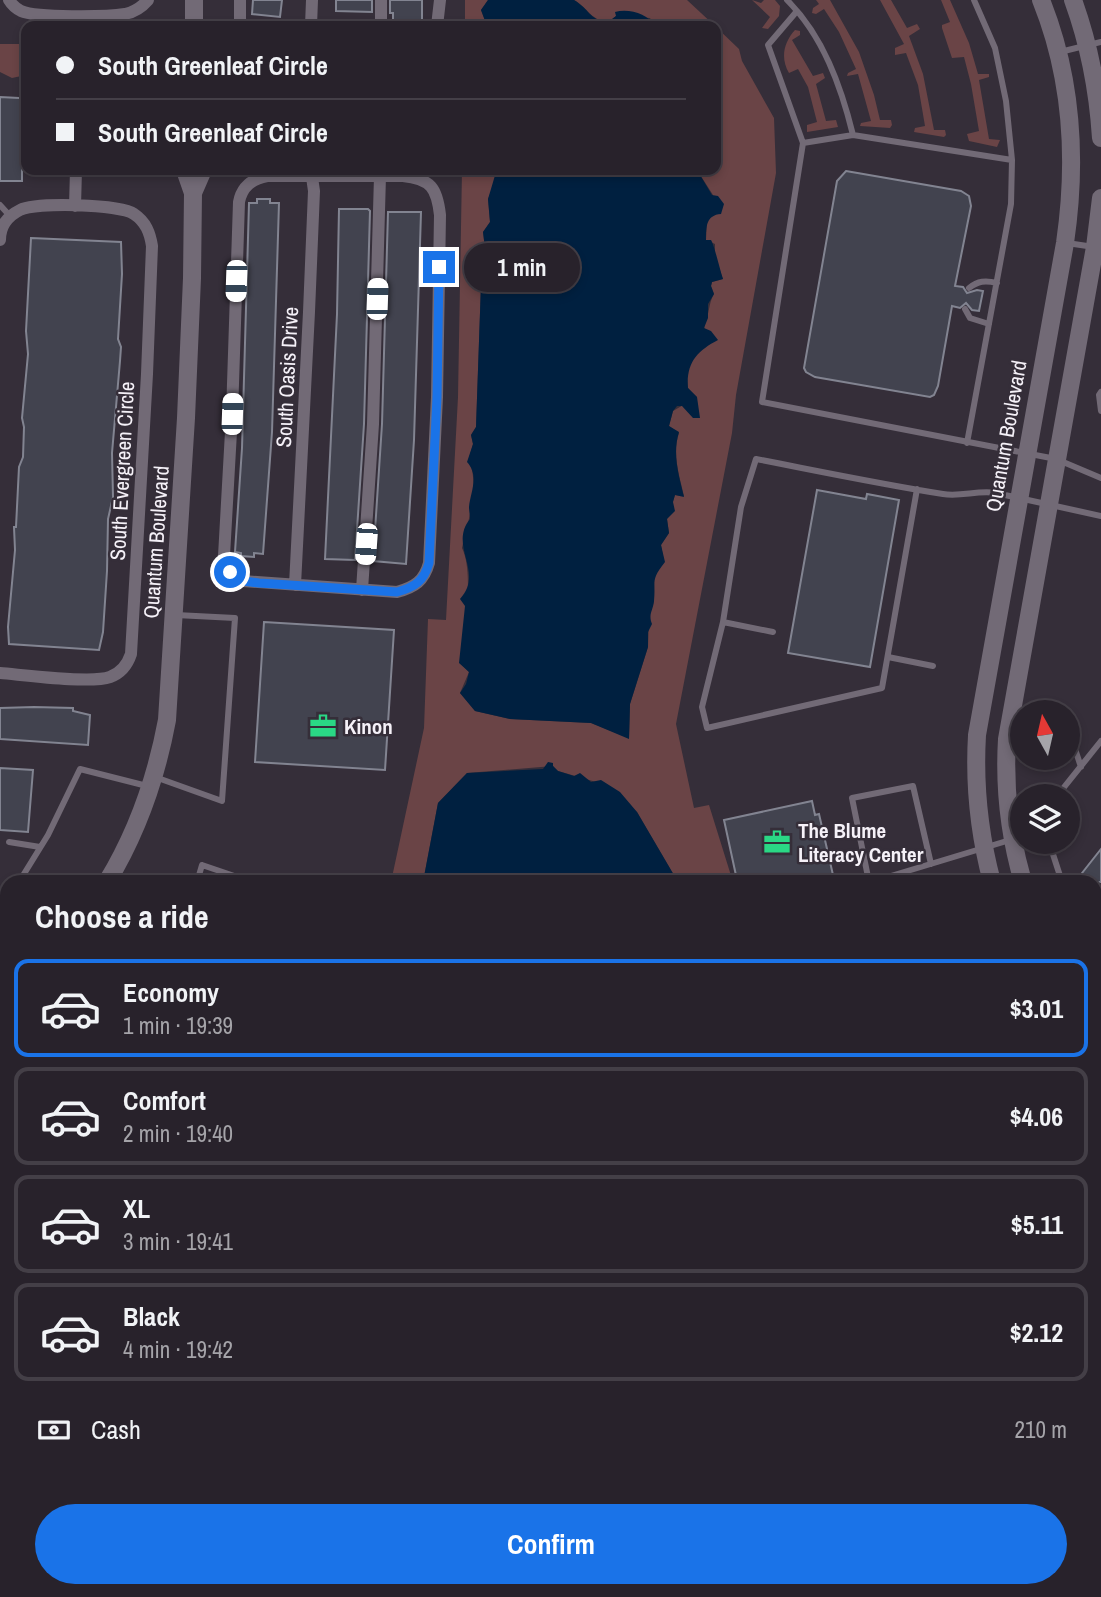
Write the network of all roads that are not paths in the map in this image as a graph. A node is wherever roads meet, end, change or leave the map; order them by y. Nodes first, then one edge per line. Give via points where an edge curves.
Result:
1 (9, 0) edge
2 (148, 0) edge
3 (194, 0) edge
4 (240, 0) edge
5 (312, 0) edge
6 (381, 0) edge
7 (440, 0) edge
8 (786, 0) edge
9 (974, 0) edge
10 (1041, 0) edge
11 (1073, 0) edge
12 (797, 11) junction
13 (76, 20) edge
14 (194, 21) edge
15 (242, 21) edge
16 (311, 21) edge
17 (381, 21) edge
18 (438, 21) edge
19 (1094, 44) edge
20 (1058, 52) junction
21 (853, 135) junction
22 (1101, 138) edge
23 (803, 143) junction
24 (1012, 160) junction
25 (76, 175) edge
26 (187, 175) edge
27 (201, 175) edge
28 (282, 175) edge
29 (312, 175) edge
30 (357, 175) edge
31 (380, 176) junction
32 (193, 193) junction
33 (1101, 198) edge
34 (0, 205) edge
35 (75, 206) junction
36 (10, 216) junction
37 (0, 240) edge
38 (1065, 243) junction
39 (1098, 247) edge
40 (997, 283) junction
41 (969, 288) dead end
42 (965, 309) dead end
43 (989, 324) junction
44 (1101, 391) edge
45 (1101, 411) edge
46 (967, 443) junction
47 (1026, 453) junction
48 (1056, 459) junction
49 (1101, 478) edge
50 (917, 489) junction
51 (1018, 498) junction
52 (1048, 504) junction
53 (1101, 516) edge
54 (295, 585) junction
55 (362, 590) junction
56 (174, 615) junction
57 (723, 622) junction
58 (773, 632) dead end
59 (888, 657) junction
60 (933, 666) dead end
61 (0, 673) edge
62 (1101, 741) edge
63 (1080, 764) edge
64 (1081, 767) junction
65 (153, 782) junction
66 (1067, 784) edge
67 (1010, 822) edge
68 (1010, 840) edge
69 (9, 842) dead end
70 (40, 847) junction
71 (983, 848) junction
72 (1016, 854) edge
73 (1051, 854) edge
74 (931, 864) junction
75 (23, 875) edge
76 (111, 875) edge
77 (199, 875) edge
78 (231, 875) edge
79 (868, 875) edge
80 (894, 875) edge
81 (990, 875) edge
82 (1021, 875) edge
83 (1059, 875) edge

1 - 13 street via 22,11
2 - 13 street via 124,14
3 - 14 street
4 - 15 street
5 - 16 street
6 - 17 street
7 - 18 street
8 - 12 lane
9 - 24 lane via 995,48
10 - 20 street, Quantum Boulevard
11 - 19 street
12 - 21 lane via 833,69
12 - 23 lane via 768,45
19 - 20 lane
19 - 22 street
20 - 38 street, Quantum Boulevard via 1072,149
21 - 23 lane
21 - 24 lane
23 - 46 lane via 762,402
24 - 40 lane via 1011,204
25 - 35 street
26 - 32 street, Quantum Boulevard
27 - 32 street, Quantum Boulevard
28 - 54 street via 256,178 240,193 224,556 230,572 243,581
29 - 54 street, South Oasis Drive
30 - 31 street
31 - 55 street via 373,424
31 - 55 street via 420,178 430,184 439,205 436,411 426,573 411,588 397,592
32 - 56 street, Quantum Boulevard
33 - 39 street
34 - 36 lane
35 - 36 street, South Evergreen Circle via 28,207
35 - 61 street, South Evergreen Circle via 122,208 135,214 145,223 152,246 131,654 121,672 99,680
36 - 37 street
38 - 39 lane
38 - 47 street, Quantum Boulevard
39 - 48 street
40 - 41 lane via 985,280
40 - 43 lane
42 - 43 lane via 970,318
43 - 46 lane
44 - 45 lane
46 - 47 lane
47 - 48 lane
47 - 51 street, Quantum Boulevard
48 - 49 lane
48 - 52 street
50 - 51 lane via 946,495 982,491
50 - 57 lane via 756,459 741,507
50 - 59 lane
51 - 52 lane
51 - 71 street, Quantum Boulevard via 977,736 975,786
52 - 53 lane
52 - 67 street via 1007,739
54 - 55 street
56 - 65 street, Quantum Boulevard via 167,720
56 - 65 lane via 234,618 222,801
57 - 58 lane
57 - 59 lane via 702,707 706,728 882,688
59 - 60 lane
62 - 64 lane
63 - 64 lane
64 - 66 lane
65 - 70 lane via 80,769
65 - 76 street, Quantum Boulevard via 134,835
68 - 71 lane
69 - 70 lane
70 - 75 lane
71 - 74 lane
71 - 81 street, Quantum Boulevard
72 - 82 street
73 - 83 lane
74 - 79 lane via 913,786 852,799
74 - 80 lane
77 - 78 lane via 202,865

